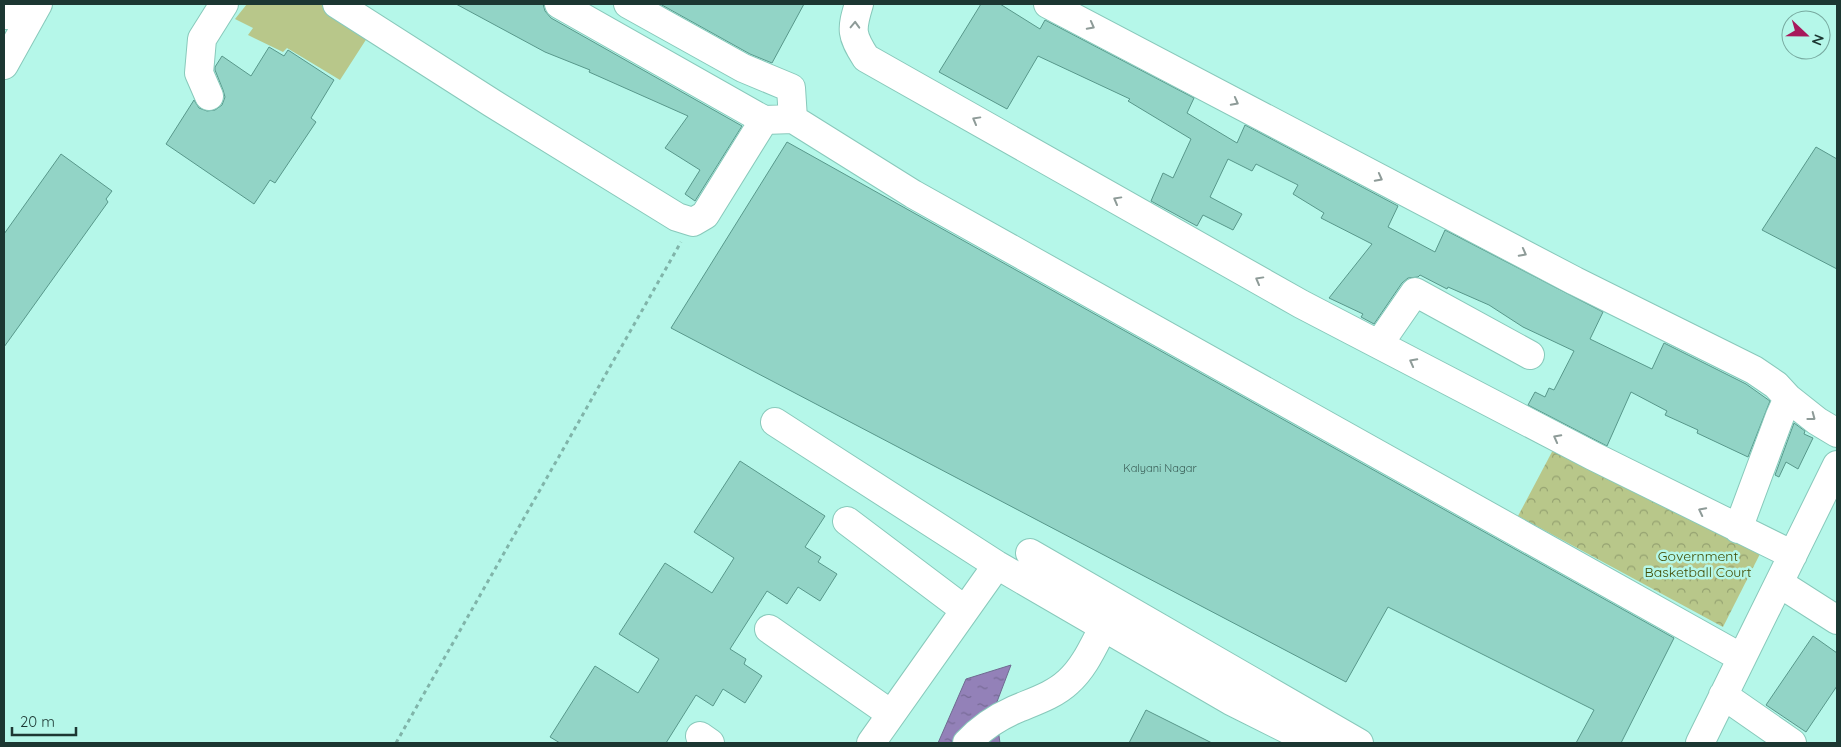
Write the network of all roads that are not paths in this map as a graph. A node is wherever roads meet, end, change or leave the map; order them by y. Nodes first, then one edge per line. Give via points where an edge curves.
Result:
1 (224, 4) edge
2 (336, 4) edge
3 (559, 4) edge
4 (628, 4) edge
5 (859, 4) edge
6 (1048, 4) edge
7 (36, 8) edge
8 (4, 15) edge
9 (4, 65) edge
10 (209, 96) dead end
11 (793, 119) junction
12 (764, 120) junction
13 (1379, 344) junction
14 (1530, 355) dead end
15 (1788, 398) junction
16 (774, 422) dead end
17 (1837, 433) edge
18 (1837, 465) edge
19 (846, 522) dead end
20 (1738, 529) junction
21 (1030, 553) dead end
22 (1793, 555) junction
23 (996, 565) junction
24 (1779, 583) junction
25 (965, 610) junction
26 (1837, 620) edge
27 (1103, 628) junction
28 (769, 630) dead end
29 (1742, 658) junction
30 (1723, 695) junction
31 (891, 714) junction
32 (871, 743) edge
33 (967, 743) edge
34 (1315, 743) edge
35 (1359, 743) edge
36 (1700, 743) edge
37 (1792, 743) edge

1 - 10 street via 202,39 199,72
2 - 12 street via 677,218 693,222 705,215
3 - 12 street
4 - 11 street via 743,68 791,88
13 -> 5 street via 1284,294 866,58 855,41 853,22
6 -> 15 street via 1575,281 1754,370
7 - 8 street
7 - 9 street
11 - 12 street
11 - 29 street via 913,194
13 - 14 street via 1415,292
20 -> 13 street
15 -> 17 street
15 - 20 street
16 - 23 street
18 - 22 street
19 - 25 street
20 - 22 street
21 - 35 street
22 - 24 street
23 - 25 street
23 - 27 street
24 - 26 street
24 - 29 street
25 - 31 street
27 - 33 street via 1079,670 1067,683 1056,692 996,720
27 - 34 street via 1231,701
28 - 31 street
29 - 30 street
30 - 36 street
30 - 37 street
31 - 32 street

